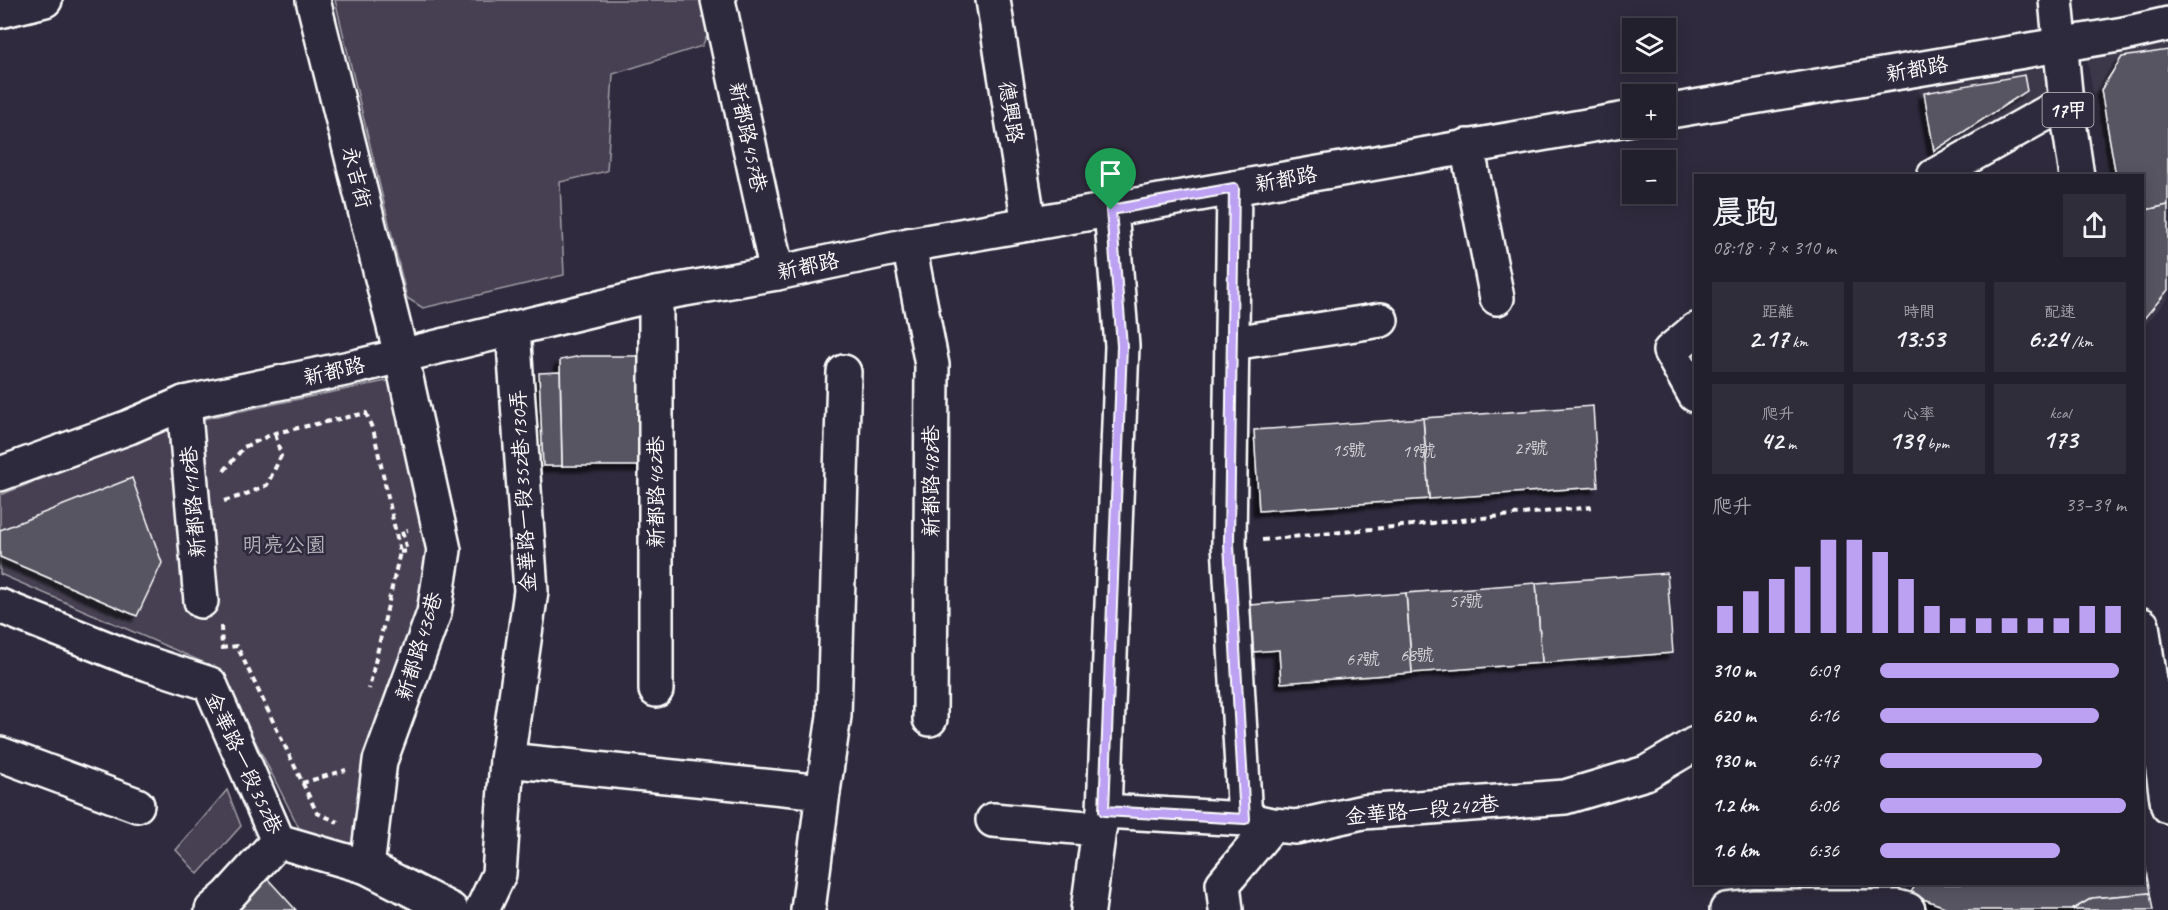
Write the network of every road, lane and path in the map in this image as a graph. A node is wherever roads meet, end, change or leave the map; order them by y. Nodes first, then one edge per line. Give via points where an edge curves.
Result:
1 (45, 0) edge
2 (313, 0) edge
3 (718, 0) edge
4 (993, 0) edge
5 (2056, 0) edge
6 (0, 11) edge
7 (2168, 24) edge
8 (2060, 44) junction
9 (2066, 102) junction
10 (1676, 110) edge
11 (1622, 120) edge
12 (1467, 146) junction
13 (1938, 174) edge
14 (2077, 174) edge
15 (1234, 188) junction
16 (1111, 210) junction
17 (1029, 224) junction
18 (909, 245) junction
19 (777, 273) junction
20 (656, 294) junction
21 (1497, 298) dead end
22 (1381, 320) dead end
23 (513, 328) junction
24 (1694, 331) edge
25 (1233, 343) junction
26 (401, 355) junction
27 (844, 372) dead end
28 (1694, 393) edge
29 (184, 403) junction
30 (275, 433) junction
31 (0, 474) edge
32 (218, 479) dead end
33 (214, 504) dead end
34 (1593, 507) dead end
35 (410, 529) dead end
36 (1229, 544) junction
37 (400, 552) junction
38 (0, 606) edge
39 (211, 612) joint
40 (2144, 639) edge
41 (379, 643) junction
42 (386, 643) dead end
43 (656, 690) dead end
44 (367, 698) dead end
45 (930, 719) dead end
46 (1694, 745) edge
47 (0, 754) edge
48 (507, 760) junction
49 (353, 768) dead end
50 (302, 783) junction
51 (823, 792) junction
52 (137, 805) dead end
53 (2168, 806) edge
54 (993, 820) dead end
55 (1102, 820) junction
56 (1259, 822) junction
57 (344, 824) dead end
58 (278, 841) junction
59 (367, 867) junction
60 (1746, 909) edge
61 (212, 910) edge
62 (451, 910) edge
63 (482, 910) edge
64 (808, 910) edge
65 (1088, 910) edge
66 (1226, 910) edge
67 (1908, 910) edge

1 - 6 street
2 - 26 street, 永吉街
3 - 19 street, 新都路457巷
4 - 17 street, 德興路
5 - 8 street, 17甲
7 - 8 street, 新都路
8 - 9 street, 17甲
8 - 10 street, 新都路
9 - 13 street
9 - 14 street, 17甲
11 - 12 street, 新都路
12 - 15 street, 新都路
12 - 21 street
15 - 16 street, 新都路
15 - 25 street
16 - 17 street, 新都路
16 - 55 street via 1122,346
17 - 18 street, 新都路
18 - 19 street, 新都路
18 - 45 street, 新都路488巷 via 932,365
19 - 20 street, 新都路
20 - 23 street, 新都路
20 - 43 street, 新都路462巷
22 - 25 street
23 - 26 street, 新都路
23 - 48 street, 金華路一段352巷130弄 via 531,591
24 - 28 street via 1670,351
25 - 36 street
26 - 29 street, 新都路
26 - 59 street, 新都路436巷 via 444,550 434,613 380,761
27 - 51 street via 834,716
29 - 31 street, 新都路 via 129,428
29 - 39 street, 新都路418巷
30 - 32 path via 244,447
30 - 33 path via 281,456 267,484
30 - 37 path via 366,413 374,433
34 - 36 path
35 - 37 path via 402,531 406,551
36 - 56 street
37 - 41 path
38 - 58 street, 金華路一段352巷 via 133,659 210,684
39 - 50 path via 222,648 237,646
40 - 53 street
41 - 42 path
41 - 44 path
46 - 56 street, 金華路一段242巷 via 1646,773 1565,797 1363,812 1296,827
47 - 52 street
48 - 51 street
48 - 63 street, 金華路一段352巷130弄 via 499,874
49 - 50 path
50 - 57 path via 317,813
51 - 64 street
54 - 55 street, 金華路一段242巷
55 - 56 street, 金華路一段242巷
55 - 65 street
56 - 66 street via 1223,884
58 - 59 street, 金華路一段352巷
58 - 61 street
59 - 62 street, 金華路一段352巷
60 - 67 street

